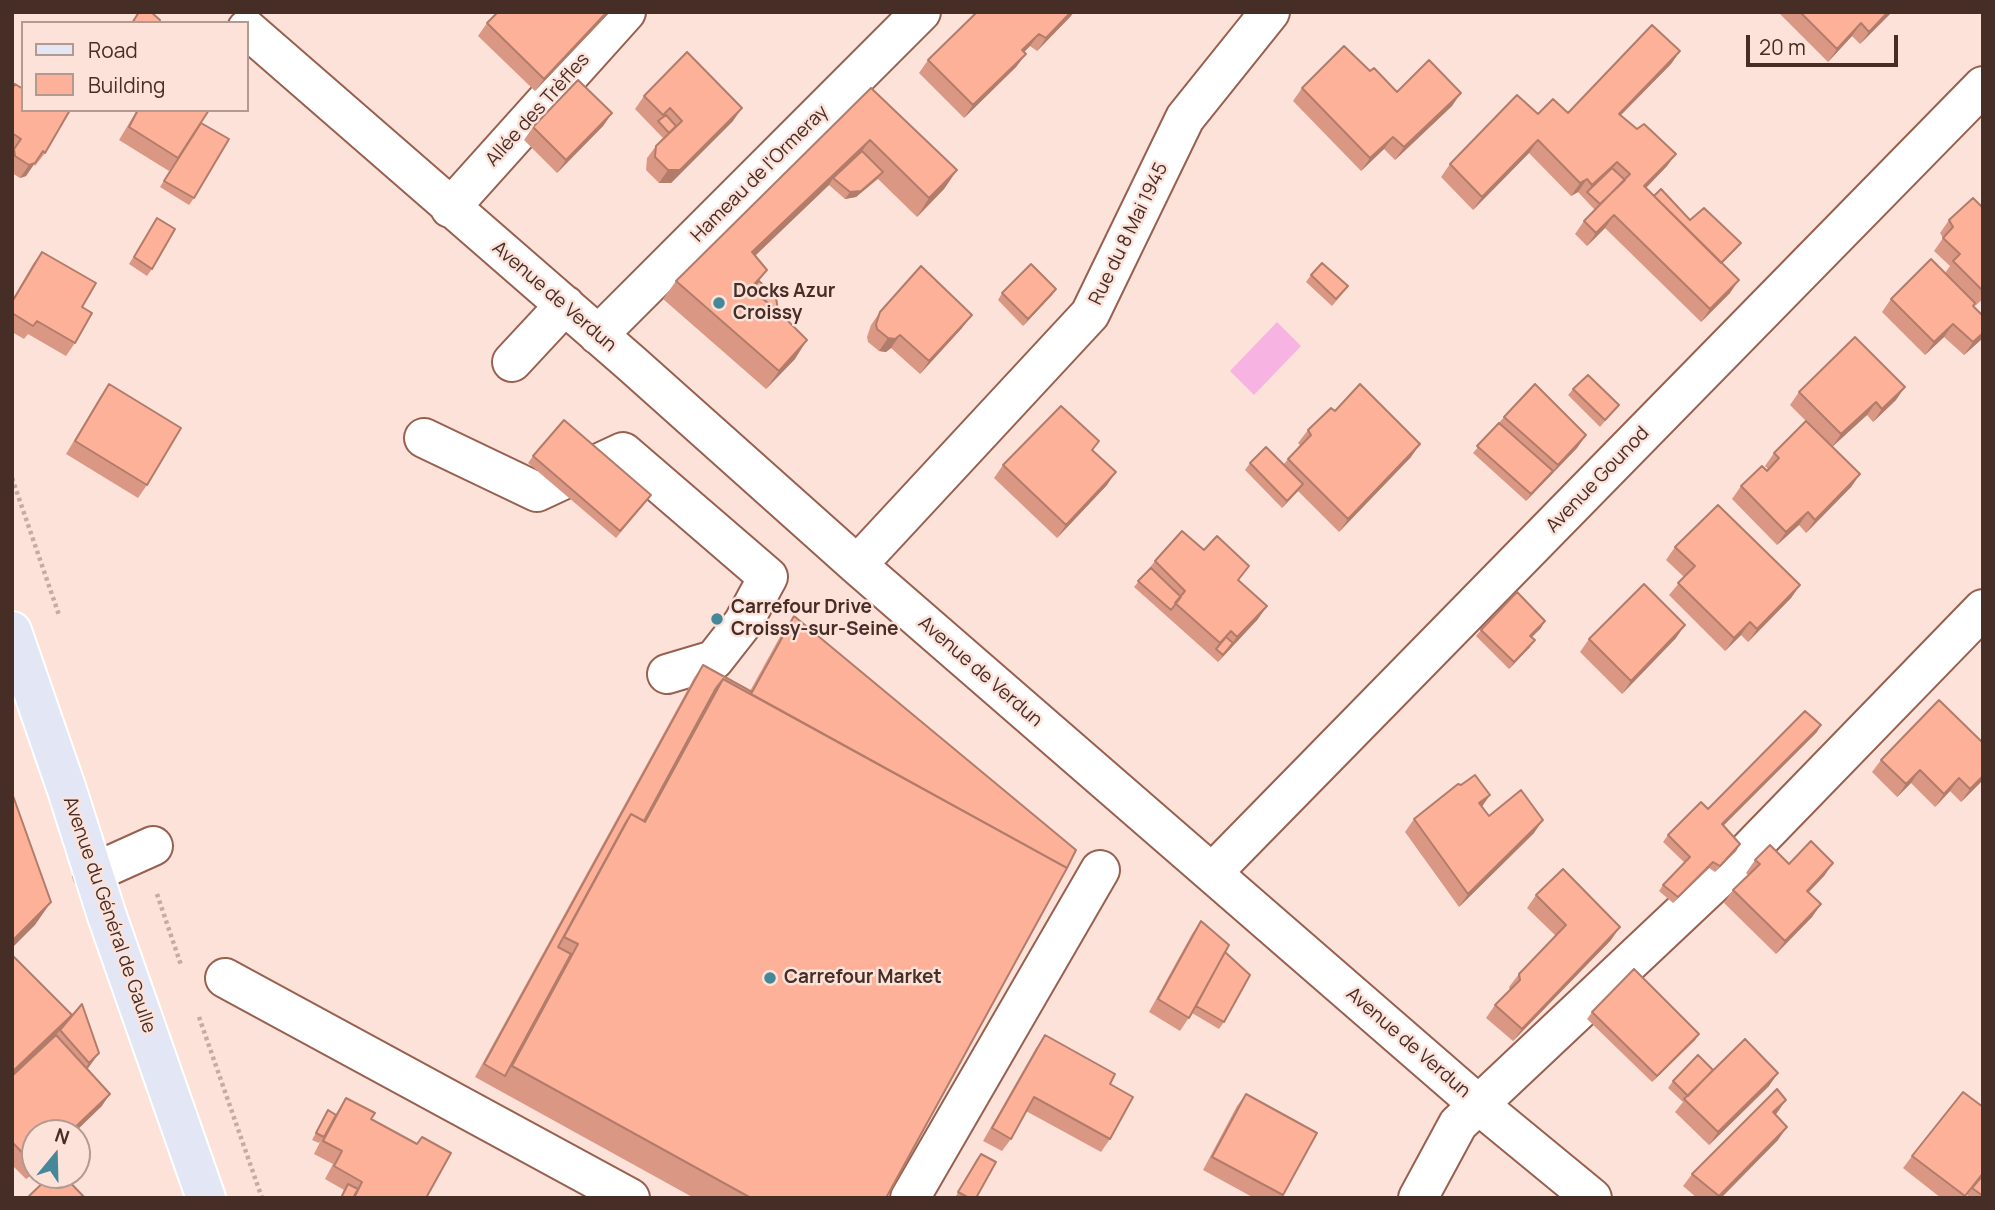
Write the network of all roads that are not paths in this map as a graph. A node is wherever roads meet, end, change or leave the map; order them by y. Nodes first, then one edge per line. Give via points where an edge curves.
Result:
1 (626, 12) edge
2 (922, 12) edge
3 (1270, 12) edge
4 (248, 27) edge
5 (1983, 86) edge
6 (450, 208) junction
7 (565, 305) junction
8 (598, 335) junction
9 (512, 362) dead end
10 (424, 438) dead end
11 (857, 565) junction
12 (1983, 609) edge
13 (12, 631) edge
14 (667, 674) dead end
15 (153, 846) dead end
16 (1100, 870) dead end
17 (93, 873) junction
18 (1212, 873) junction
19 (225, 978) dead end
20 (1479, 1105) junction
21 (206, 1198) edge
22 (630, 1198) edge
23 (910, 1198) edge
24 (1418, 1198) edge
25 (1592, 1198) edge

1 - 6 street, Allée des Trèfles
2 - 8 street, Hameau de l'Ormeray
3 - 11 street, Rue du 8 Mai 1945 via 1185,118 1090,314
4 - 6 street, Avenue de Verdun
5 - 18 street, Avenue Gounod
6 - 7 street, Avenue de Verdun
7 - 8 street, Avenue de Verdun
7 - 9 street
8 - 11 street, Avenue de Verdun
10 - 14 street via 537,492 623,452 768,576 743,623 714,660
11 - 18 street, Avenue de Verdun
12 - 20 street via 1751,848
13 - 17 main road, Avenue du Général de Gaulle
15 - 17 street
16 - 23 street
17 - 21 main road, Avenue du Général de Gaulle
18 - 20 street, Avenue de Verdun
19 - 22 street
20 - 24 street via 1458,1124
20 - 25 street, Avenue de Verdun

